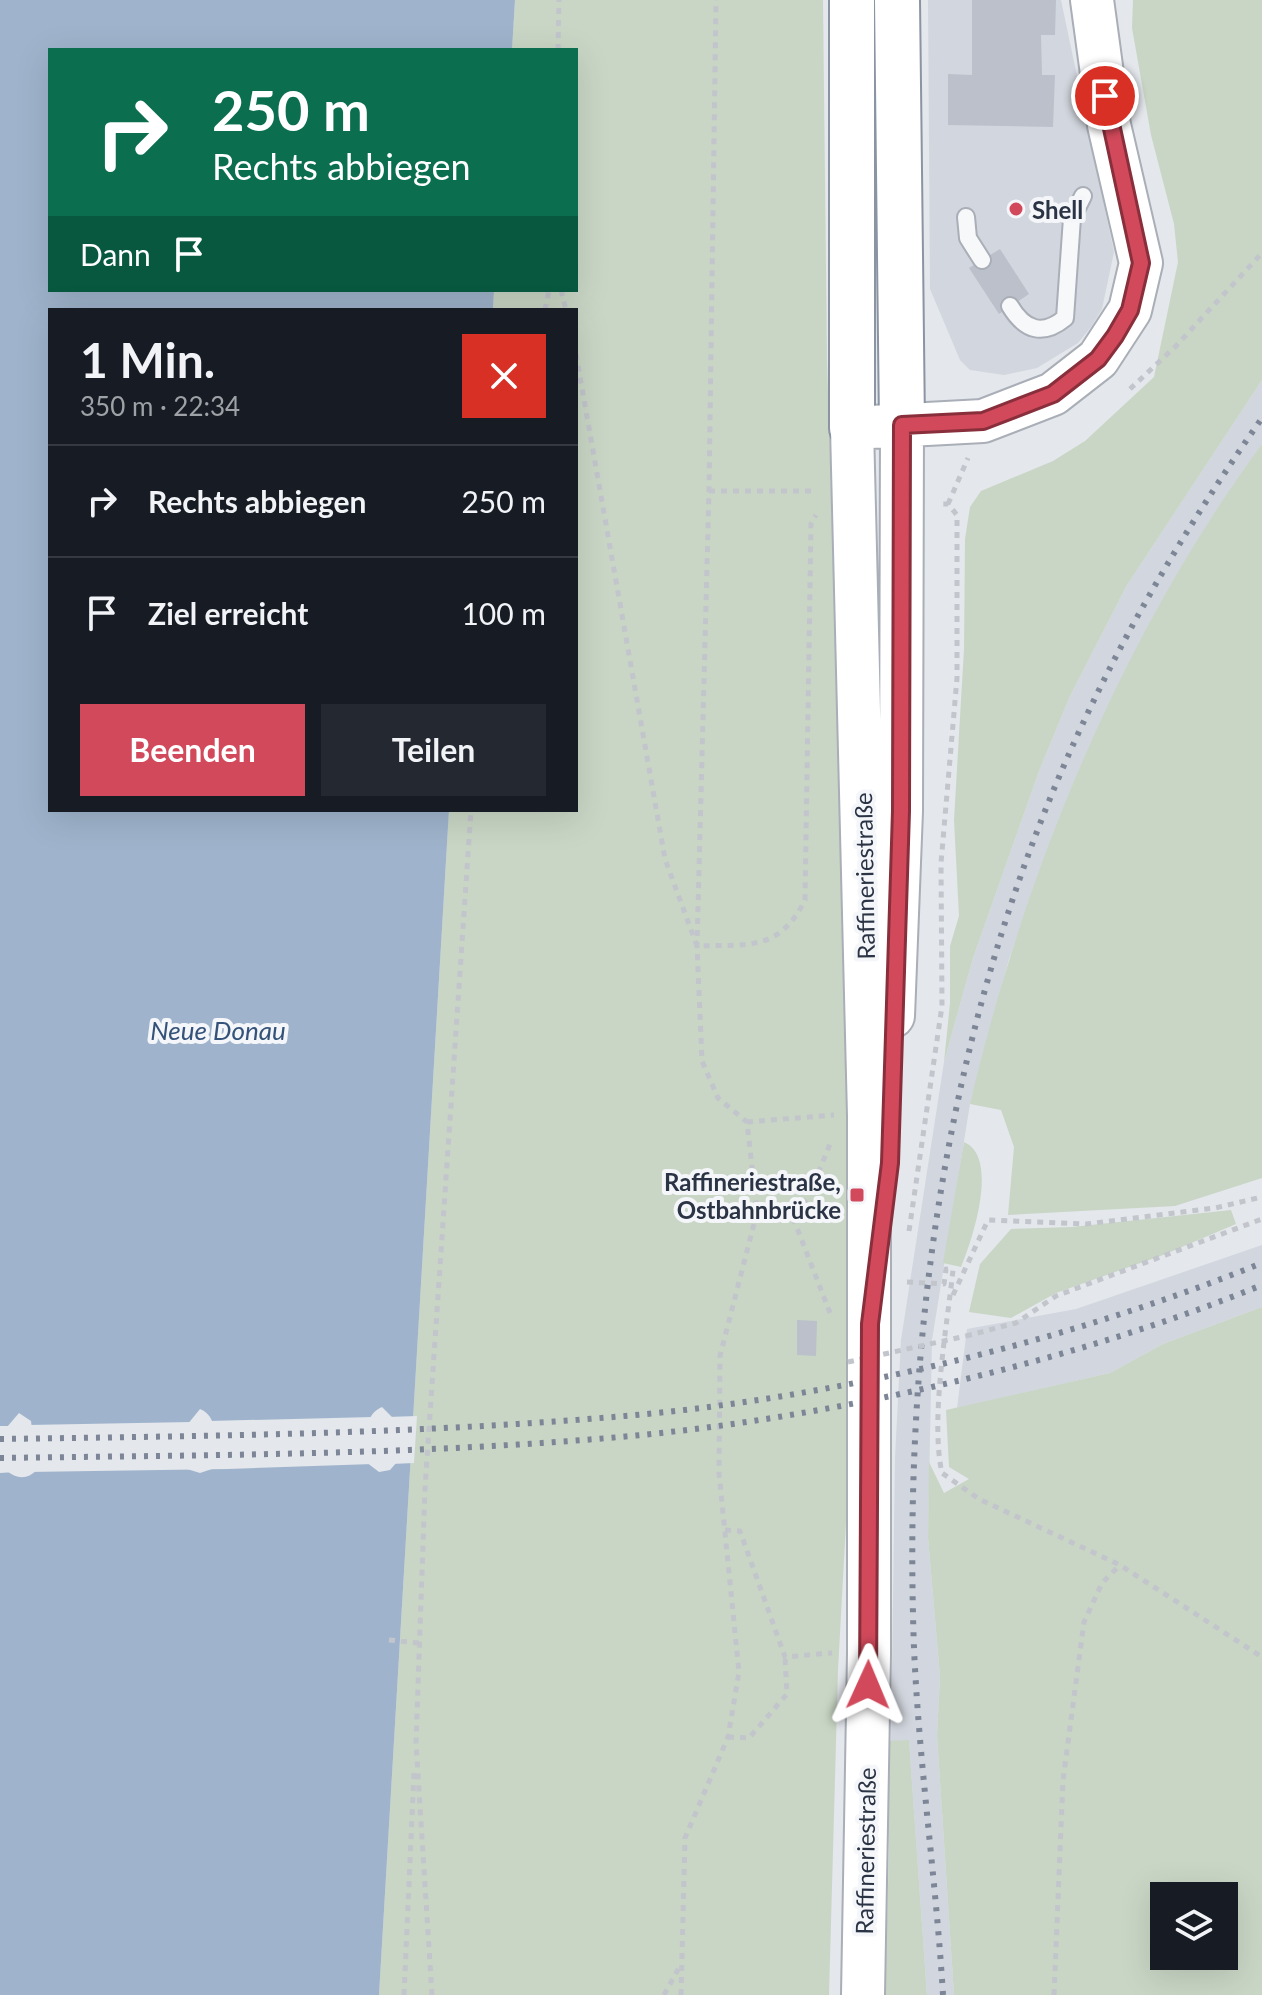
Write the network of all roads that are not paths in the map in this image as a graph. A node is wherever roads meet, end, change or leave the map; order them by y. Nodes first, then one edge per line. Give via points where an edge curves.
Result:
1 (852, 0) edge
2 (897, 0) edge
3 (1092, 0) edge
4 (1083, 196) dead end
5 (966, 217) dead end
6 (982, 260) dead end
7 (1010, 306) dead end
8 (902, 425) junction
9 (852, 428) junction
10 (870, 1324) junction
11 (863, 1995) edge

1 - 9 highway
2 - 8 highway
3 - 8 main road via 1109,125 1141,263 1130,310 1098,359 1053,394 983,421
4 - 7 lane via 1072,218 1065,318 1051,330 1034,330
5 - 6 lane via 968,238
8 - 9 main road
8 - 10 main road, Raffineriestraße via 901,811 890,1163
9 - 10 main road, Raffineriestraße via 834,498 850,1116
10 - 11 main road, Raffineriestraße

